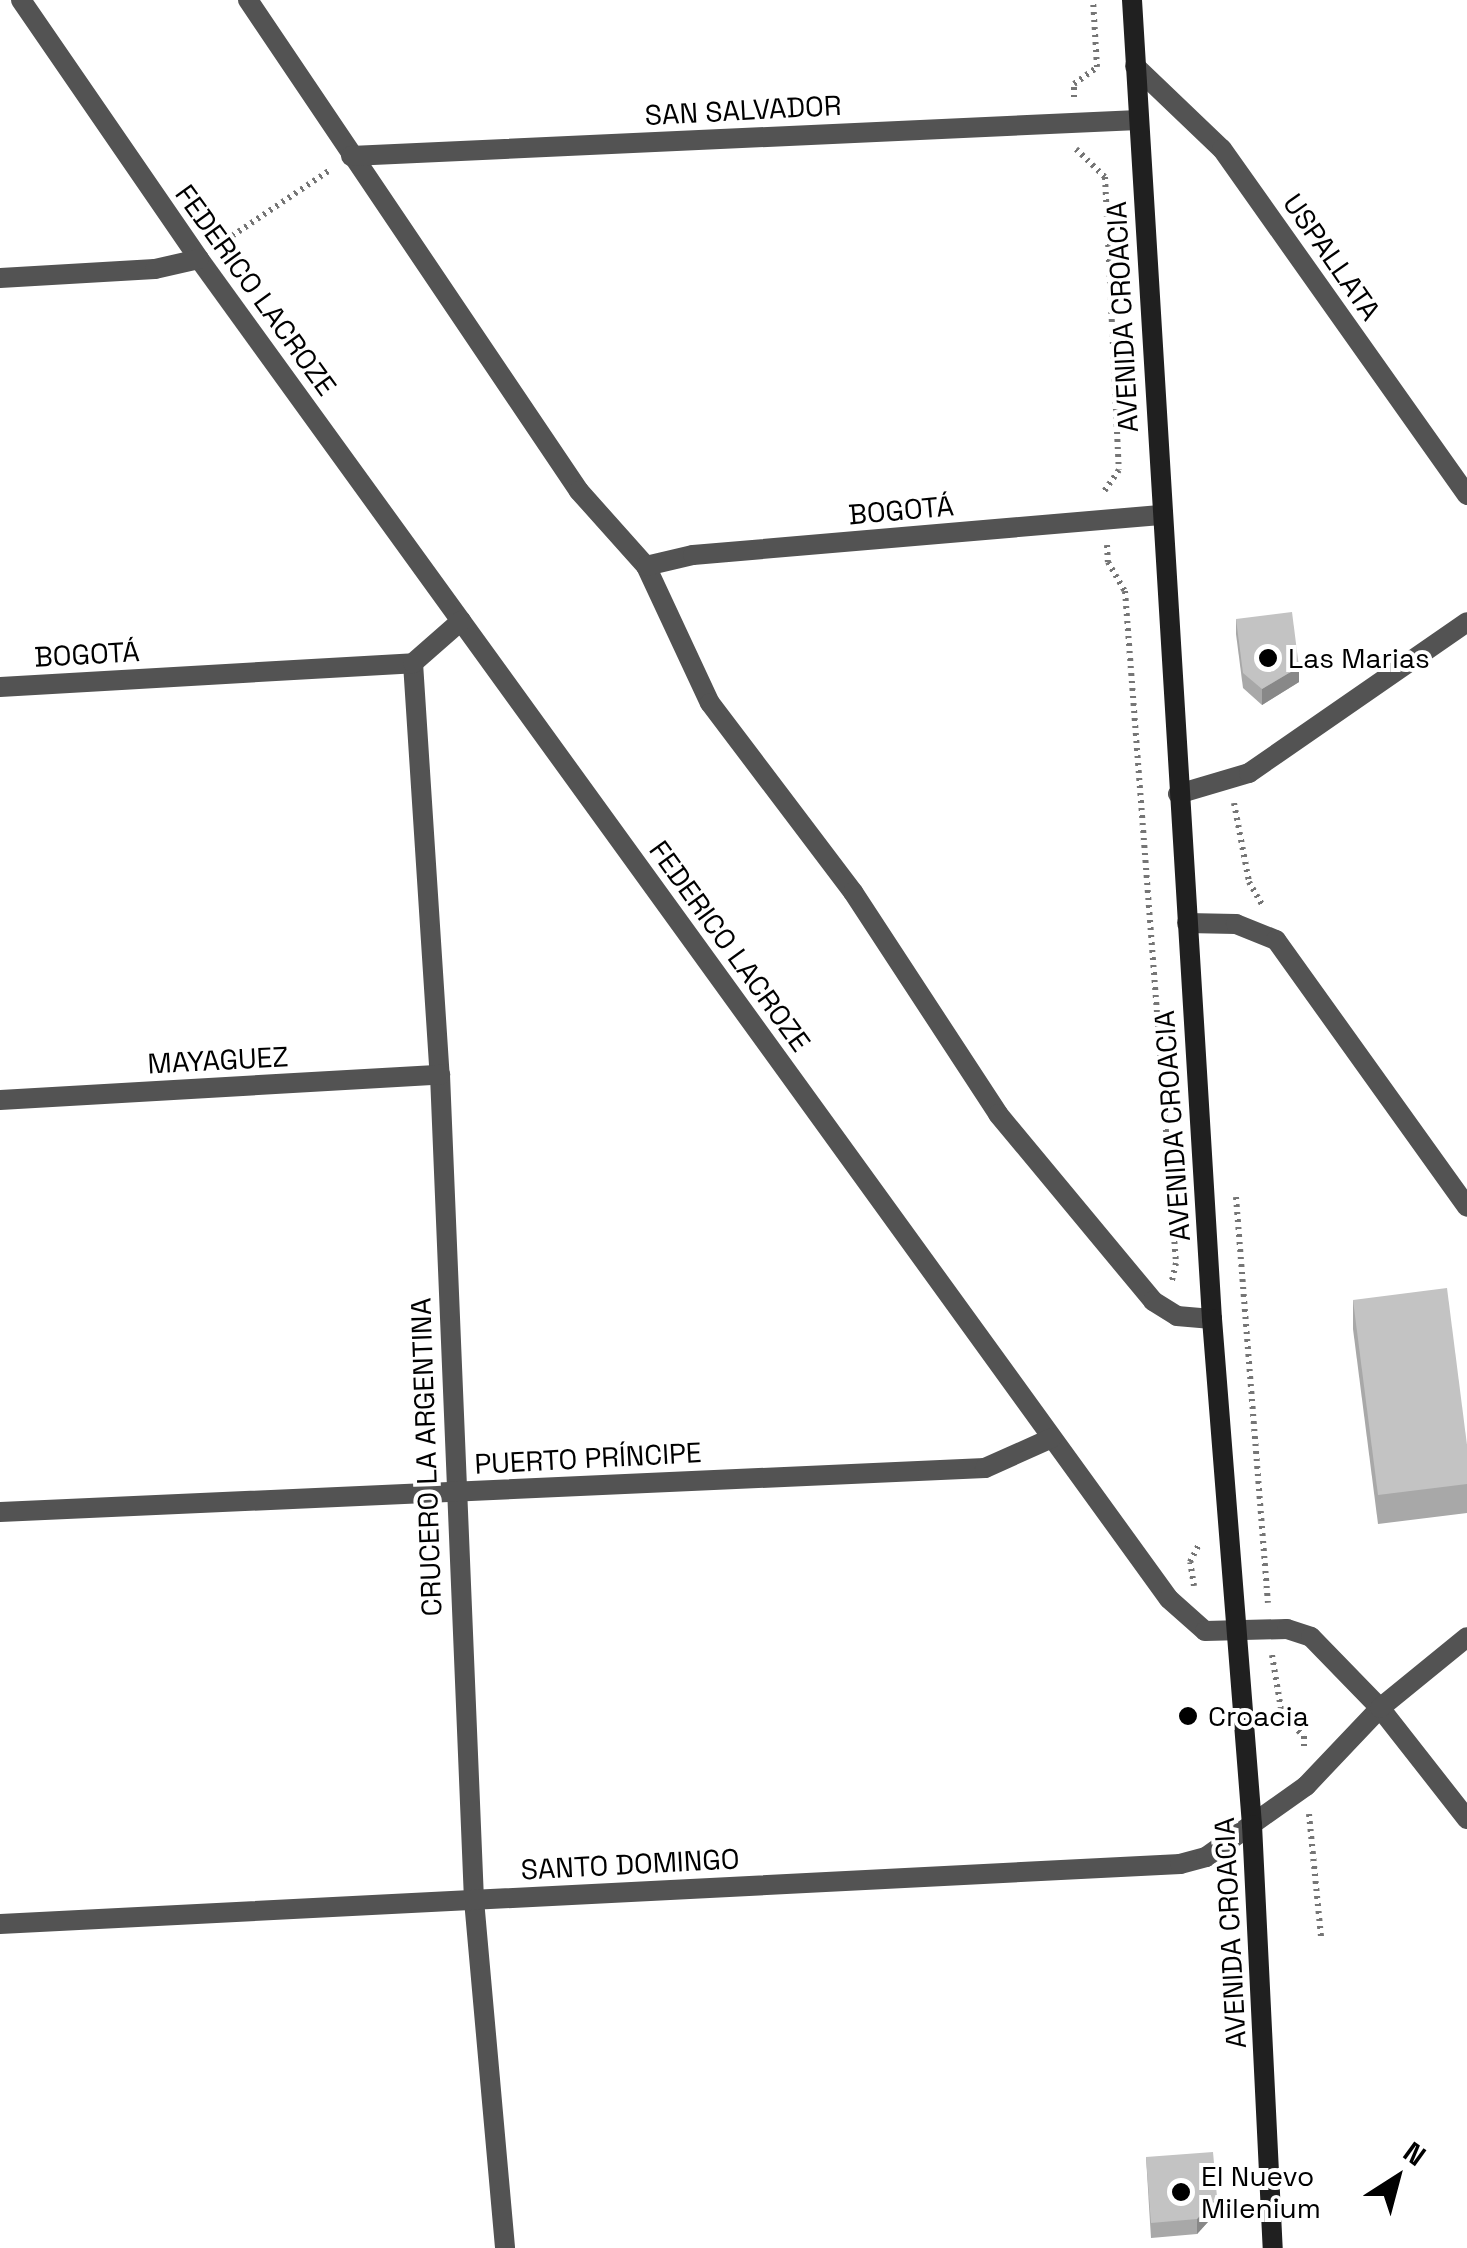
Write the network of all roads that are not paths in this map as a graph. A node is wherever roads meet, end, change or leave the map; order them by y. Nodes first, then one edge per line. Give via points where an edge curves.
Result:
1 (21, 0) edge
2 (248, 0) edge
3 (1132, 0) edge
4 (1135, 66) junction
5 (1138, 120) junction
6 (350, 156) junction
7 (199, 259) junction
8 (0, 278) edge
9 (1467, 495) edge
10 (1160, 516) junction
11 (646, 566) junction
12 (461, 621) junction
13 (1467, 622) edge
14 (413, 663) junction
15 (0, 687) edge
16 (1178, 794) junction
17 (1186, 923) junction
18 (440, 1075) junction
19 (0, 1100) edge
20 (1467, 1207) edge
21 (1212, 1319) junction
22 (1052, 1438) junction
23 (454, 1492) junction
24 (0, 1512) edge
25 (1239, 1635) junction
26 (1467, 1638) edge
27 (1380, 1708) junction
28 (1467, 1819) edge
29 (1252, 1824) junction
30 (474, 1900) junction
31 (0, 1924) edge
32 (504, 2248) edge
33 (1273, 2248) edge

1 - 7 street, FEDERICO LACROZE
2 - 6 street
3 - 4 main road, AVENIDA CROACIA
4 - 5 main road, AVENIDA CROACIA
4 - 9 street, USPALLATA via 1222,149
5 - 6 street, SAN SALVADOR
5 - 10 main road, AVENIDA CROACIA
6 - 11 street via 579,491
7 - 8 street via 156,269
7 - 12 street, FEDERICO LACROZE
10 - 11 street, BOGOTÁ via 693,555
10 - 16 main road, AVENIDA CROACIA
11 - 21 street via 710,704 853,892 979,1088 1153,1301 1177,1316
12 - 14 street
12 - 22 street, FEDERICO LACROZE
13 - 16 street via 1227,782
14 - 15 street, BOGOTÁ
14 - 18 street, CRUCERO LA ARGENTINA
16 - 17 main road, AVENIDA CROACIA
17 - 20 street via 1252,927 1276,940
17 - 21 main road, AVENIDA CROACIA
18 - 19 street, MAYAGUEZ
18 - 23 street, CRUCERO LA ARGENTINA
21 - 25 main road, AVENIDA CROACIA
22 - 23 street, PUERTO PRÍNCIPE via 984,1468
22 - 25 street, FEDERICO LACROZE via 1189,1622
23 - 24 street, PUERTO PRÍNCIPE
23 - 30 street, CRUCERO LA ARGENTINA
25 - 27 street via 1310,1637
25 - 29 main road, AVENIDA CROACIA
26 - 27 street, SANTO DOMINGO
27 - 28 street
27 - 29 street, SANTO DOMINGO via 1306,1786
29 - 30 street, SANTO DOMINGO via 1206,1857 1180,1864
29 - 33 main road, AVENIDA CROACIA
30 - 31 street, SANTO DOMINGO
30 - 32 street, CRUCERO LA ARGENTINA

